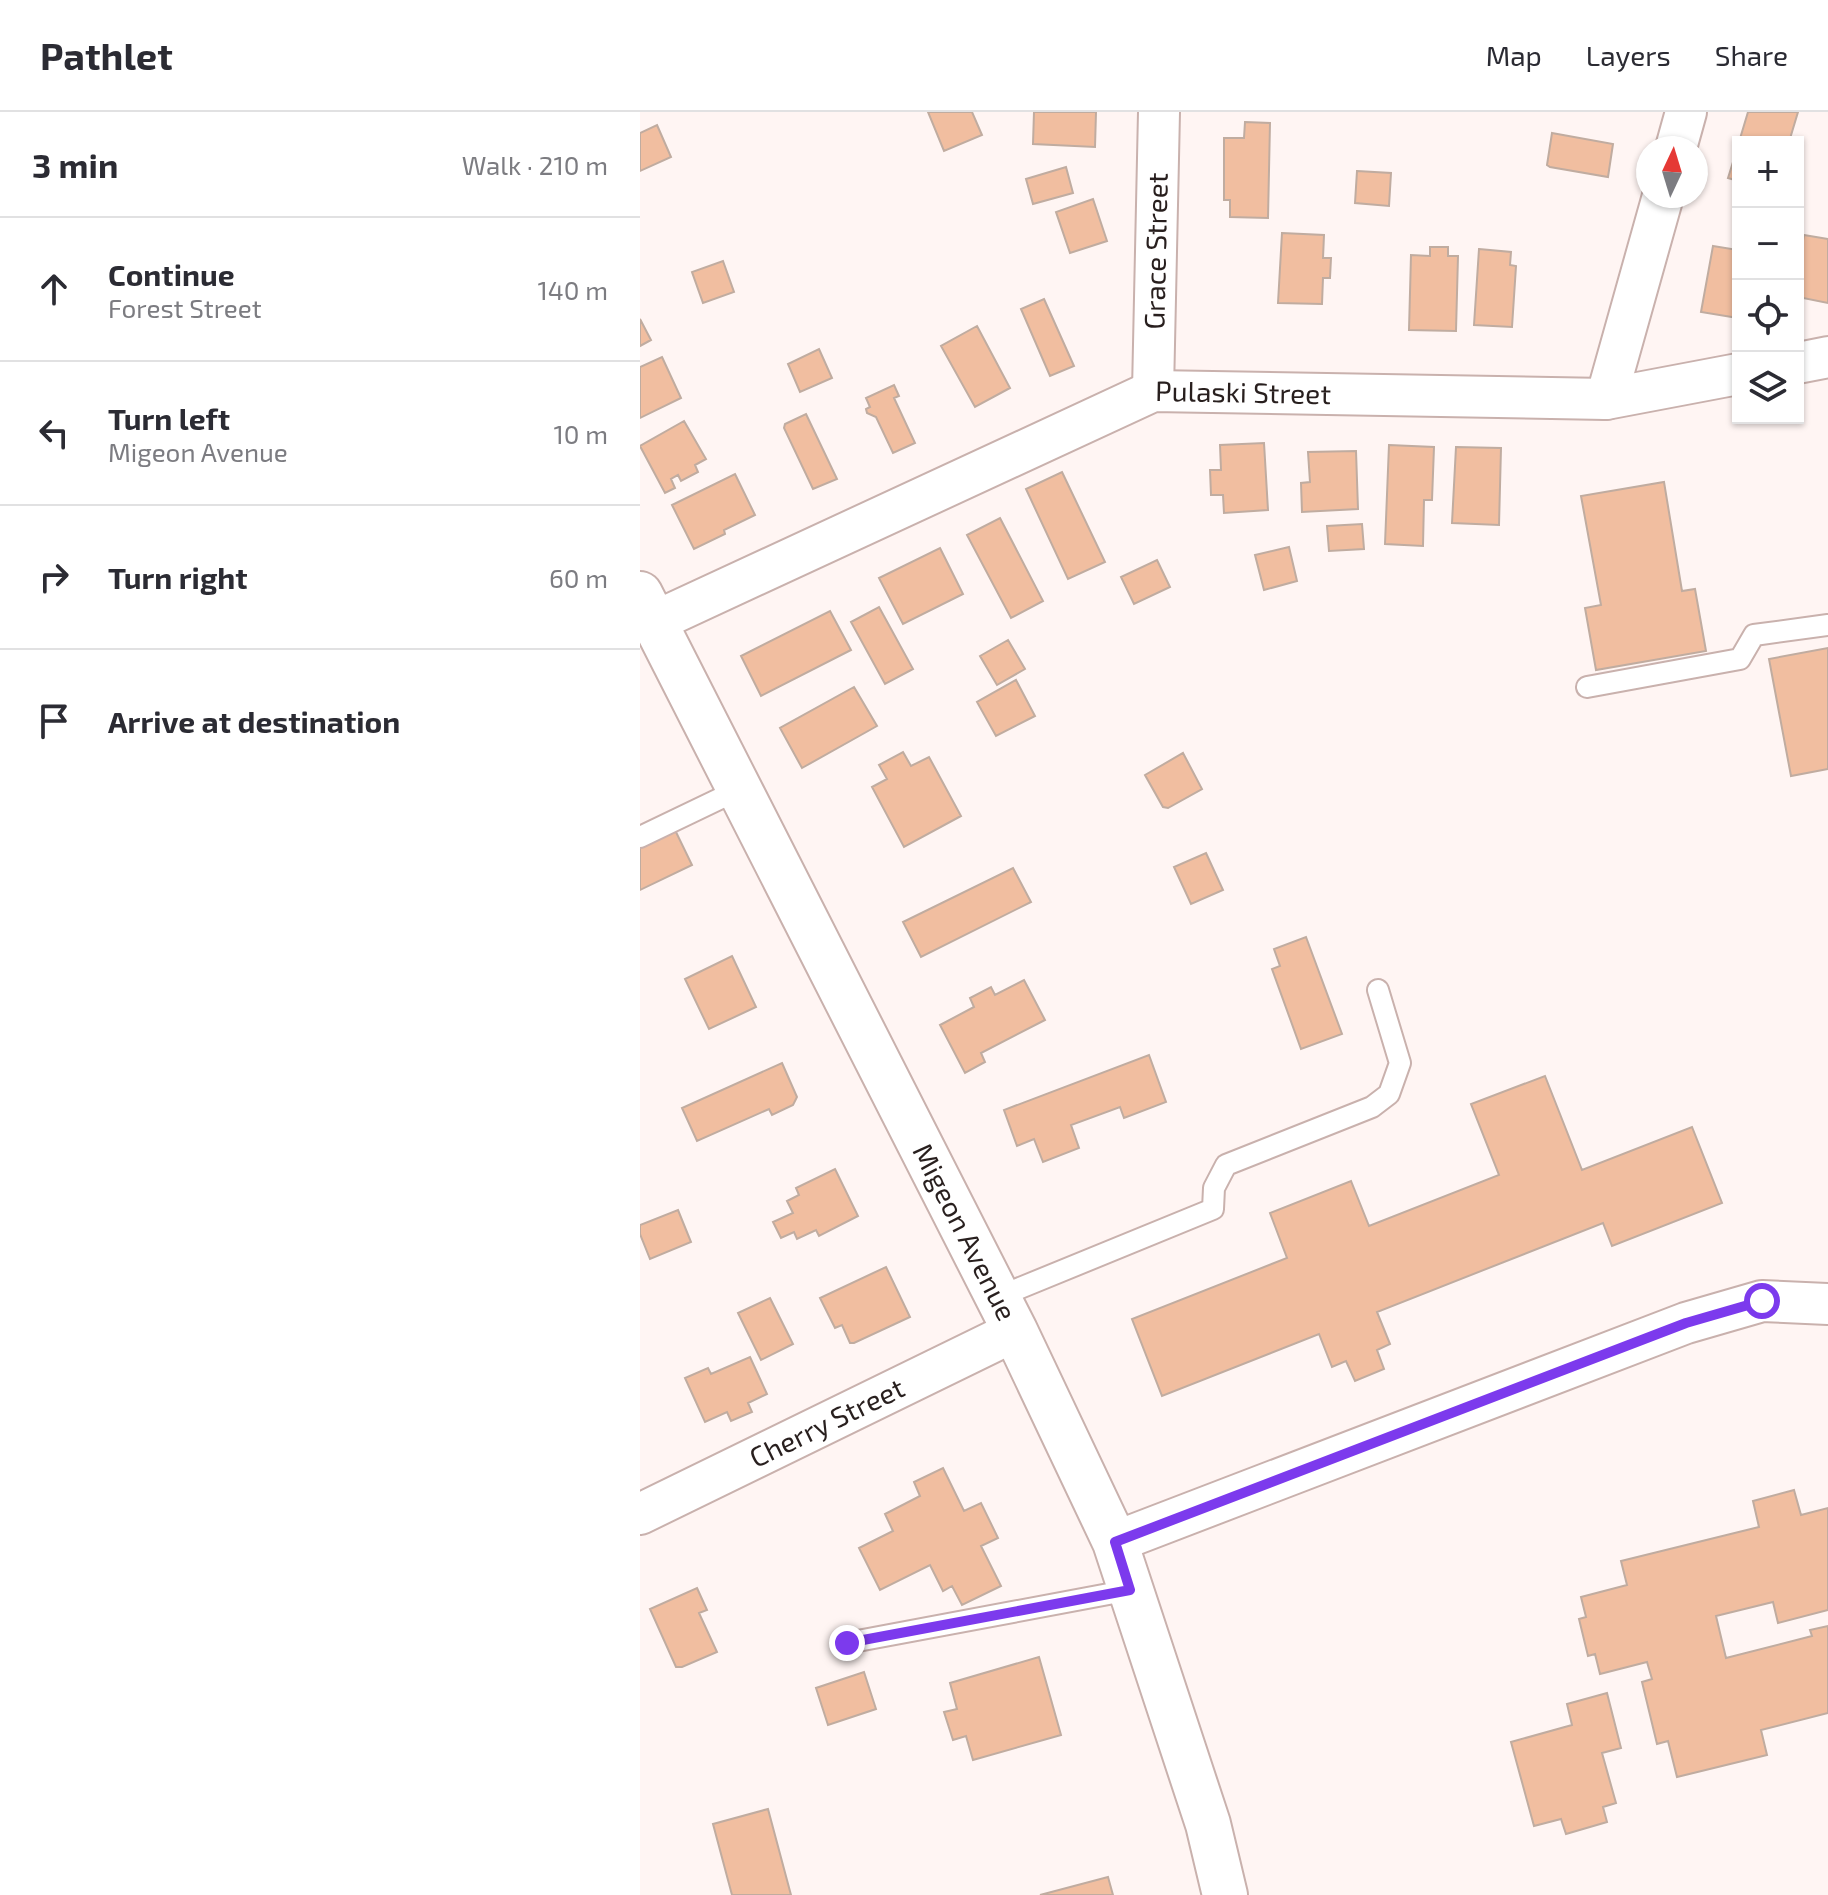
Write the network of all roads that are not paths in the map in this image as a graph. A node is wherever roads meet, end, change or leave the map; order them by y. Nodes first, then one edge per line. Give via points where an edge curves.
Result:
1 (1159, 112) edge
2 (1686, 112) edge
3 (1679, 136) edge
4 (1660, 208) edge
5 (1828, 357) edge
6 (1804, 362) edge
7 (1732, 375) edge
8 (1153, 391) junction
9 (1606, 399) junction
10 (647, 608) edge
11 (1828, 625) edge
12 (1587, 687) dead end
13 (740, 789) junction
14 (640, 837) edge
15 (1378, 990) dead end
16 (1828, 1304) edge
17 (1007, 1314) junction
18 (640, 1514) edge
19 (1115, 1542) junction
20 (1130, 1590) junction
21 (847, 1643) dead end
22 (1225, 1895) edge

1 - 8 street, Grace Street
2 - 3 street
4 - 9 street
5 - 6 street
7 - 9 street, Pulaski Street
8 - 9 street, Pulaski Street
8 - 10 street, Pulaski Street
10 - 13 main road, Migeon Avenue
11 - 12 lane via 1754,635 1740,659
13 - 14 lane
13 - 17 main road, Migeon Avenue
15 - 17 lane via 1400,1063 1389,1094 1372,1107 1226,1165 1214,1188 1213,1209
16 - 19 street via 1762,1301 1686,1323
17 - 18 street, Cherry Street
17 - 19 main road, Migeon Avenue
19 - 20 main road, Migeon Avenue
20 - 21 lane
20 - 22 main road, Migeon Avenue via 1208,1824

